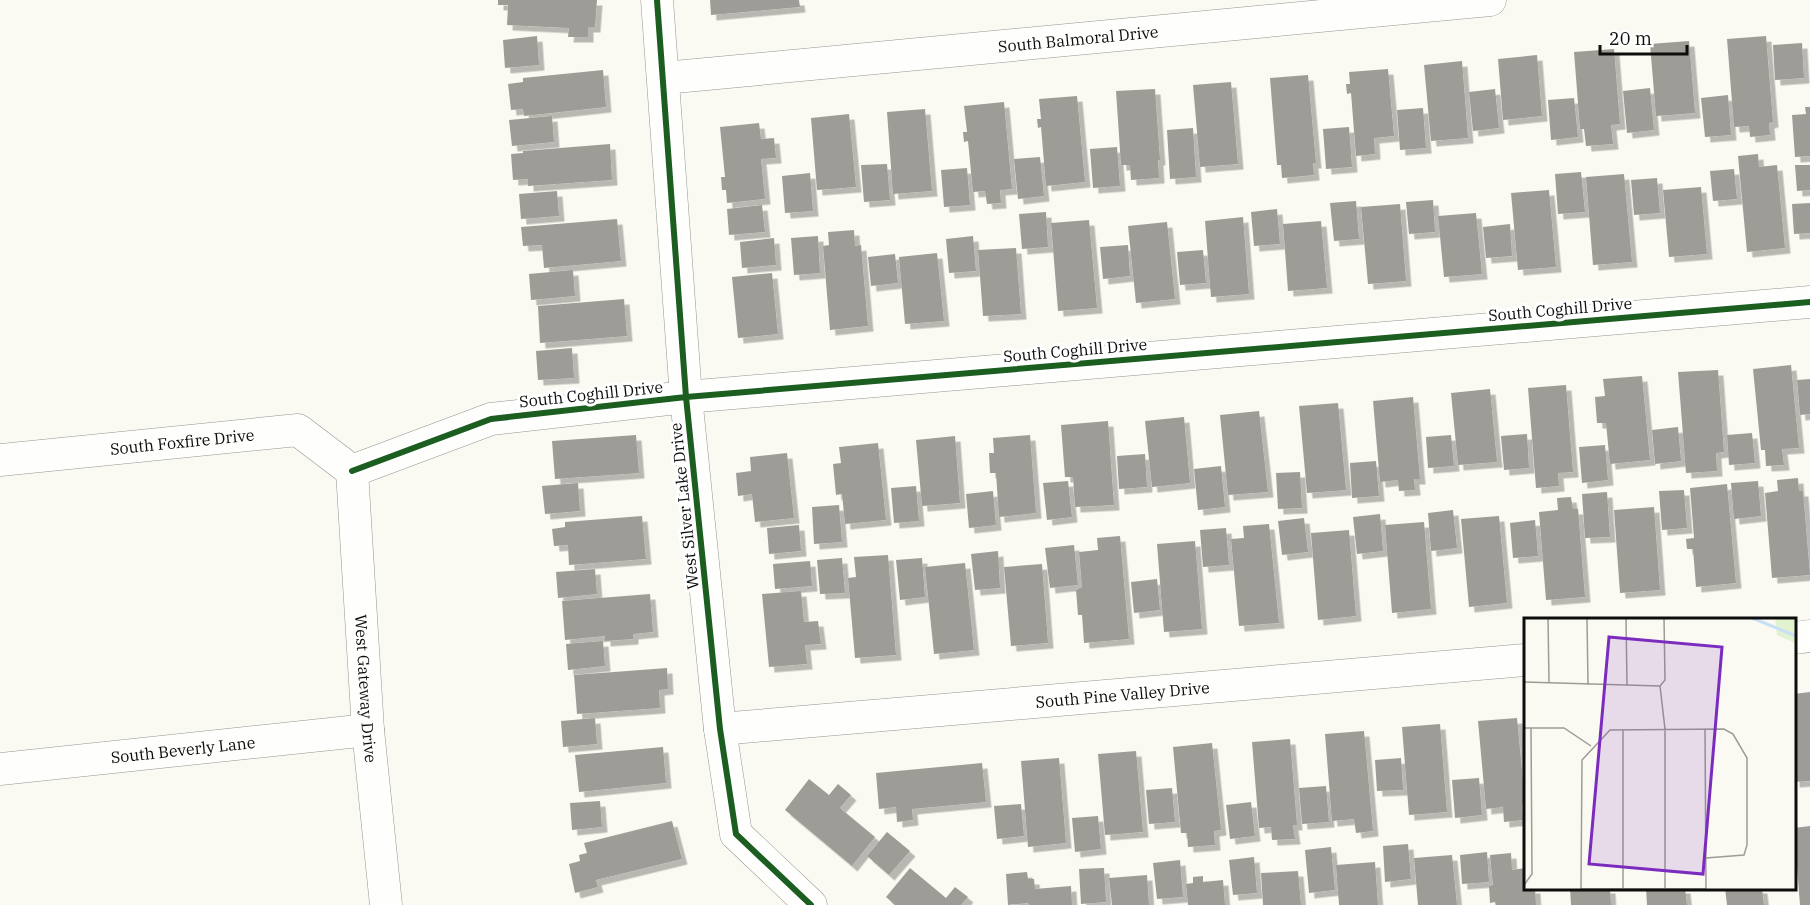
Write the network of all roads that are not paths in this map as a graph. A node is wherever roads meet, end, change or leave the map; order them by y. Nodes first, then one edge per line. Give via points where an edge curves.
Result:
1 (657, 0) edge
2 (1490, 0) edge
3 (664, 78) junction
4 (1810, 302) edge
5 (686, 397) junction
6 (0, 460) edge
7 (352, 471) junction
8 (1810, 636) edge
9 (1795, 638) edge
10 (1524, 660) edge
11 (720, 729) junction
12 (368, 730) junction
13 (0, 769) edge
14 (386, 905) edge
15 (811, 905) edge

1 - 3 street, West Silver Lake Drive
2 - 3 street, South Balmoral Drive
3 - 5 street, West Silver Lake Drive
4 - 5 street, South Coghill Drive
5 - 7 street, South Coghill Drive via 491,419
5 - 11 street, West Silver Lake Drive
6 - 7 street, South Foxfire Drive via 298,430
7 - 12 street, West Gateway Drive
8 - 9 street
10 - 11 street, South Pine Valley Drive
11 - 15 street, West Silver Lake Drive via 736,834
12 - 13 street, South Beverly Lane
12 - 14 street, West Gateway Drive

